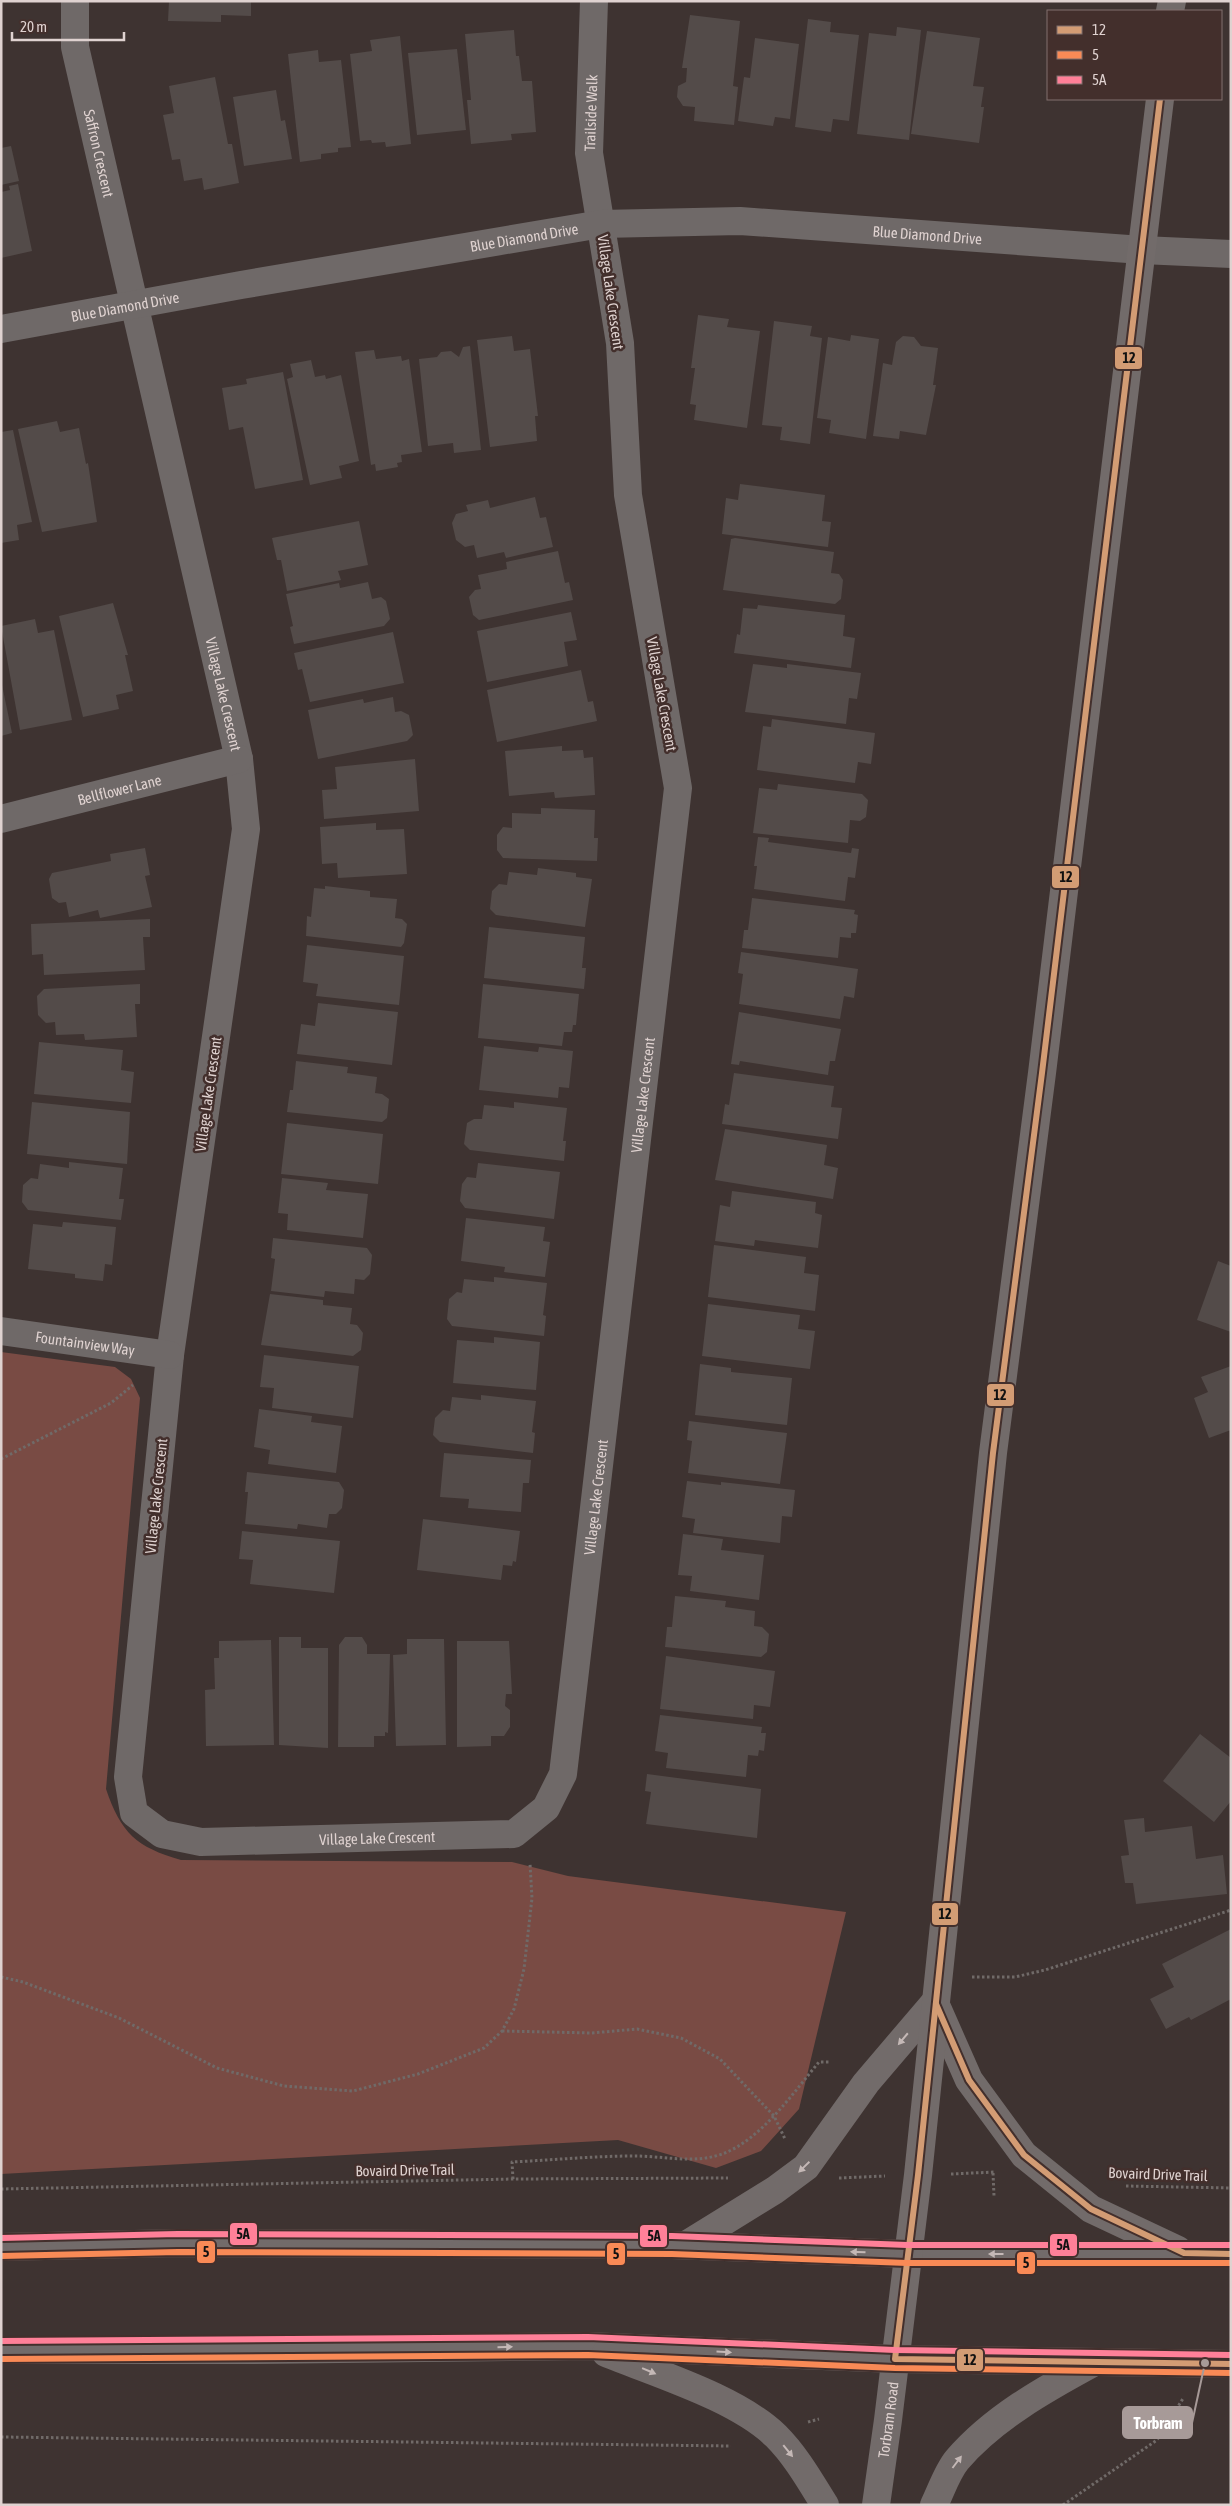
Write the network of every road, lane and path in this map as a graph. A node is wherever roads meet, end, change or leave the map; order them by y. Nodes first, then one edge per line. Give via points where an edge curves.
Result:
1 (75, 1) edge
2 (594, 1) edge
3 (1160, 100) edge
4 (601, 224) junction
5 (1142, 250) junction
6 (1231, 254) edge
7 (133, 305) junction
8 (1, 330) edge
9 (240, 759) junction
10 (1, 819) edge
11 (1, 1331) edge
12 (170, 1355) junction
13 (1, 1459) edge
14 (527, 1824) junction
15 (1231, 1910) edge
16 (1, 1977) edge
17 (936, 1990) junction
18 (502, 2031) junction
19 (829, 2062) dead end
20 (774, 2116) junction
21 (785, 2142) dead end
22 (993, 2173) dead end
23 (736, 2178) dead end
24 (513, 2179) junction
25 (1124, 2186) dead end
26 (1231, 2188) edge
27 (1, 2189) edge
28 (994, 2196) dead end
29 (686, 2245) junction
30 (1, 2247) edge
31 (1184, 2253) junction
32 (907, 2254) junction
33 (1231, 2254) edge
34 (588, 2346) junction
35 (1, 2350) edge
36 (895, 2359) junction
37 (1095, 2362) junction
38 (1218, 2363) edge
39 (776, 2436) junction
40 (1, 2437) edge
41 (825, 2505) edge
42 (876, 2505) edge
43 (934, 2505) edge
44 (1063, 2505) edge

1 - 7 street, Saffron Crescent via 75,46
2 - 4 street, Trailside Walk via 590,153
3 - 5 main road, Torbram Road
4 - 5 street, Blue Diamond Drive via 740,221
4 - 7 street, Blue Diamond Drive
4 - 14 street, Village Lake Crescent via 620,343 628,495 678,788 563,1774 546,1808
5 - 6 street, Blue Diamond Drive
5 - 17 main road, Torbram Road via 993,1453
7 - 8 street, Blue Diamond Drive
7 - 9 street, Village Lake Crescent
9 - 10 street, Bellflower Lane
9 - 12 street, Village Lake Crescent via 246,829
11 - 12 street, Fountainview Way
12 - 13 path via 111,1402
12 - 14 street, Village Lake Crescent via 128,1777 134,1813 162,1834 201,1842 514,1834
14 - 18 path via 532,1898 524,1969 514,2009
15 - 17 path via 1045,1970
16 - 18 path via 23,1982 118,2018 217,2068 284,2086 353,2091 418,2074 484,2048
17 -> 29 main road via 806,2167
17 - 31 main road via 969,2080 1024,2155 1091,2209
17 - 32 main road, Torbram Road
18 - 20 path via 592,2033 637,2029 681,2038 720,2059
19 - 20 path via 818,2062
20 - 21 path
20 - 24 path via 742,2144 722,2154 700,2159 634,2156 512,2162
22 - 28 path
23 - 24 path, Bovaird Drive Trail
24 - 27 path, Bovaird Drive Trail
25 - 26 path, Bovaird Drive Trail
29 - 30 main road via 178,2243
32 -> 29 main road
31 -> 32 main road
31 - 33 main road
32 - 36 main road, Torbram Road
35 -> 34 main road
34 -> 36 main road
34 -> 39 main road via 740,2408
36 - 37 main road
36 - 42 main road, Torbram Road
37 - 38 main road
43 -> 37 main road via 955,2462 996,2424 1061,2380
38 - 44 path via 1157,2440
39 - 40 path via 732,2446
39 -> 41 main road

